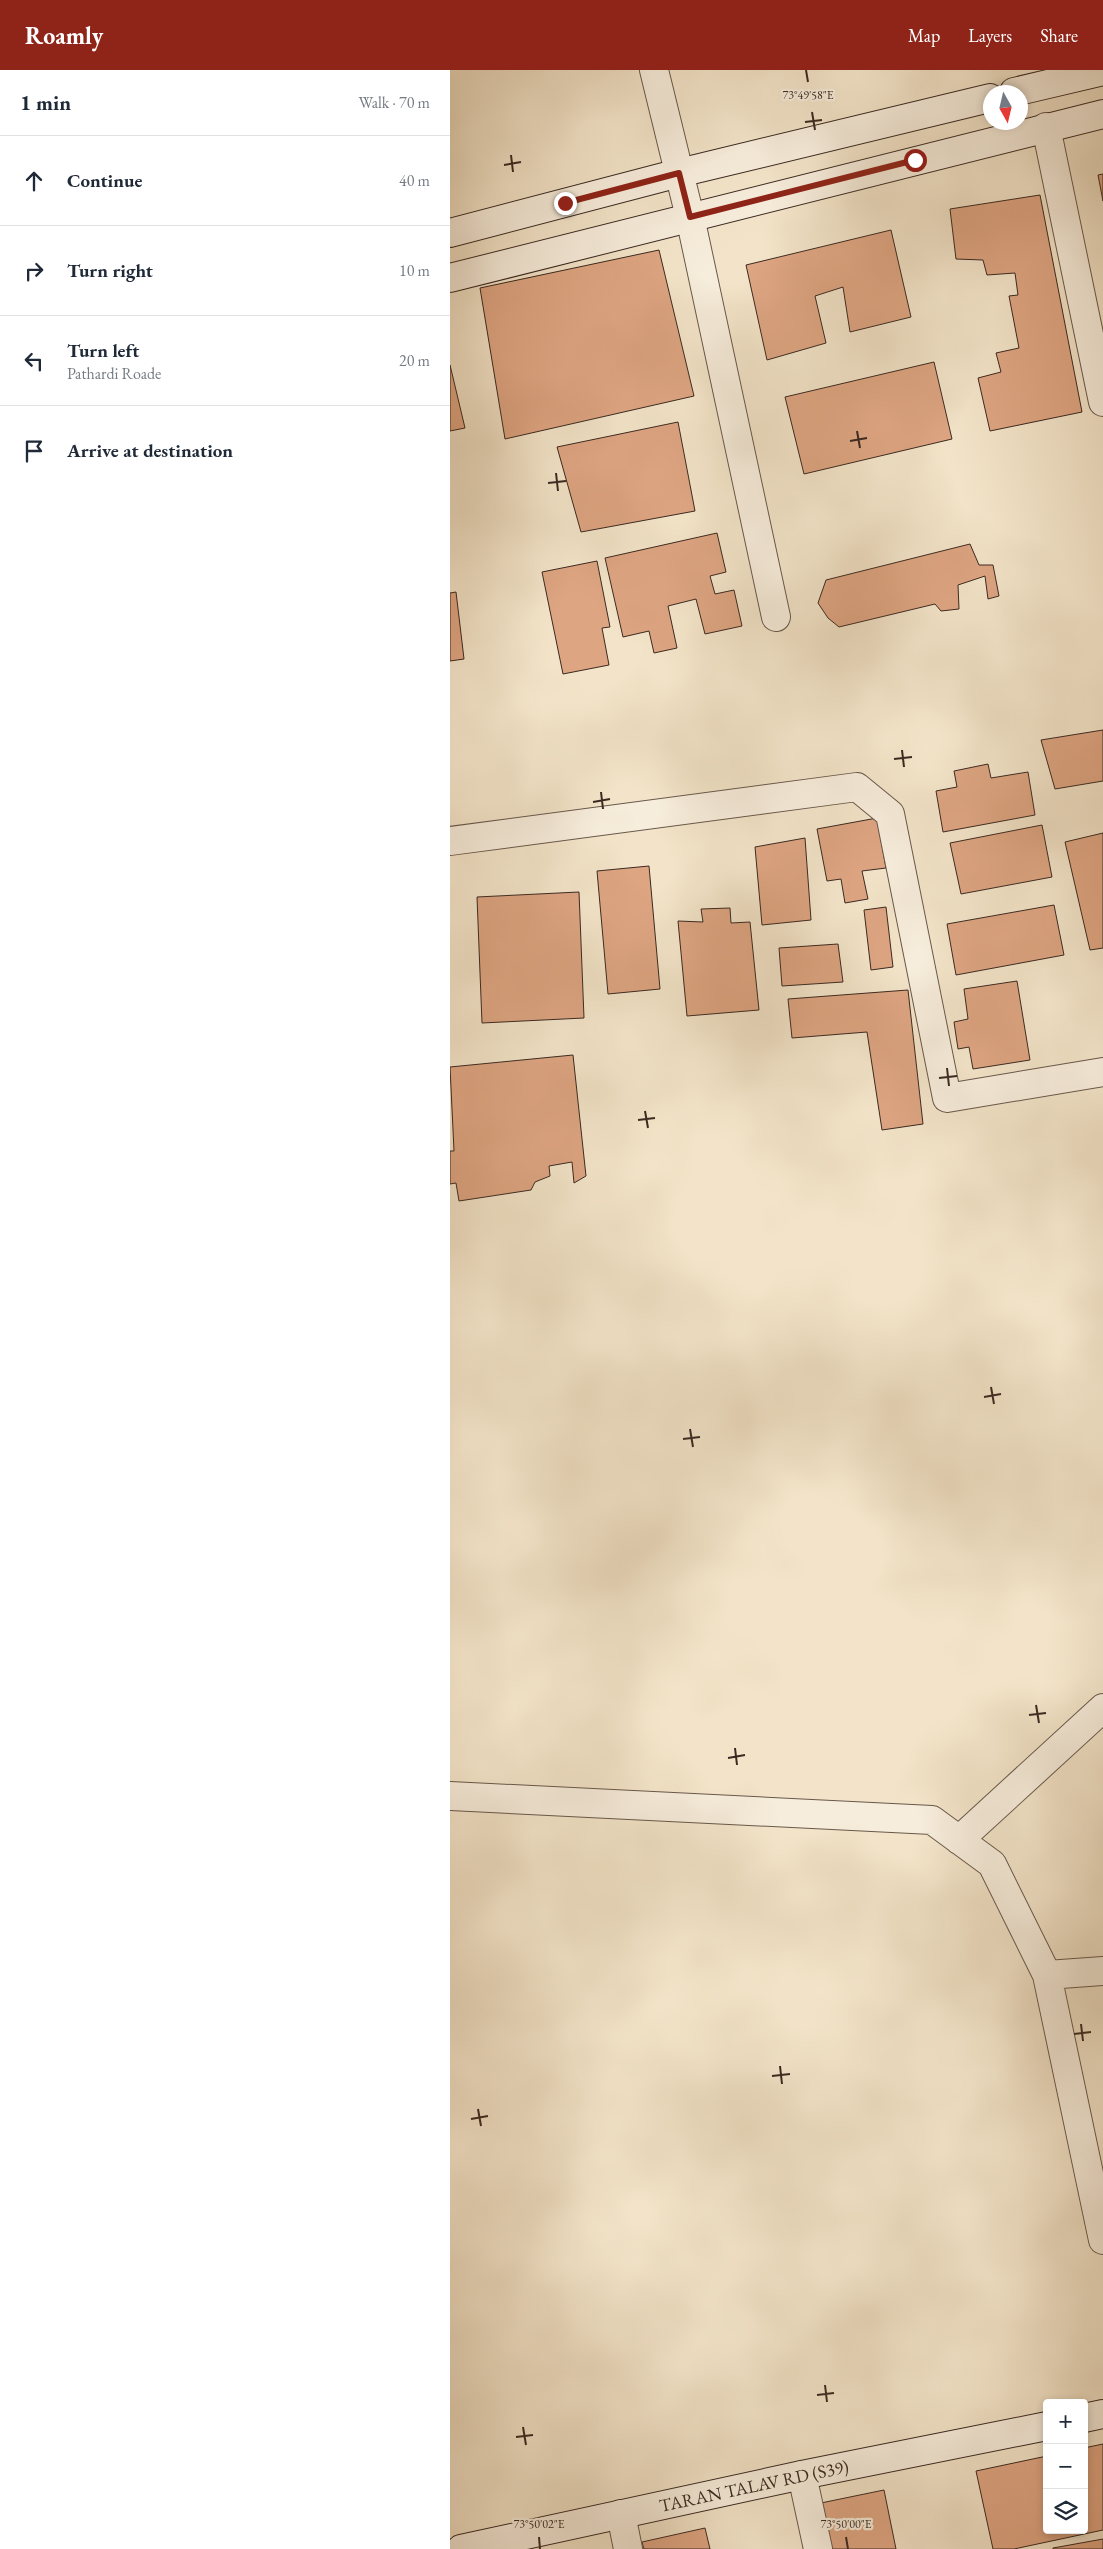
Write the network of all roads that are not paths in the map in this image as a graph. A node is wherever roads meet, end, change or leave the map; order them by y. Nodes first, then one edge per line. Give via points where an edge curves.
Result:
1 (654, 70) edge
2 (1103, 71) edge
3 (1028, 89) edge
4 (983, 100) edge
5 (1103, 114) edge
6 (1046, 127) junction
7 (679, 173) junction
8 (690, 217) junction
9 (450, 233) edge
10 (450, 278) edge
11 (1103, 402) edge
12 (776, 618) dead end
13 (450, 841) edge
14 (1103, 1072) edge
15 (1103, 1708) edge
16 (450, 1796) edge
17 (959, 1840) junction
18 (1103, 1971) edge
19 (1047, 1975) junction
20 (1103, 2240) edge
21 (1103, 2414) edge
22 (1088, 2417) edge
23 (1043, 2427) edge
24 (802, 2475) junction
25 (621, 2514) junction
26 (461, 2549) edge
27 (628, 2549) edge
28 (818, 2549) edge

1 - 7 street
2 - 3 street
4 - 7 street
5 - 6 street
6 - 8 street
6 - 11 street
7 - 8 street
7 - 9 street
8 - 10 street
8 - 12 street
13 - 14 street via 857,787 890,814 947,1098
15 - 17 street
16 - 17 street via 932,1820
17 - 19 street via 992,1864
18 - 19 street
19 - 20 street
21 - 22 street
23 - 24 street, TARAN TALAV RD (S39)
24 - 25 street, TARAN TALAV RD (S39)
24 - 28 street
25 - 26 street, TARAN TALAV RD (S39)
25 - 27 street

